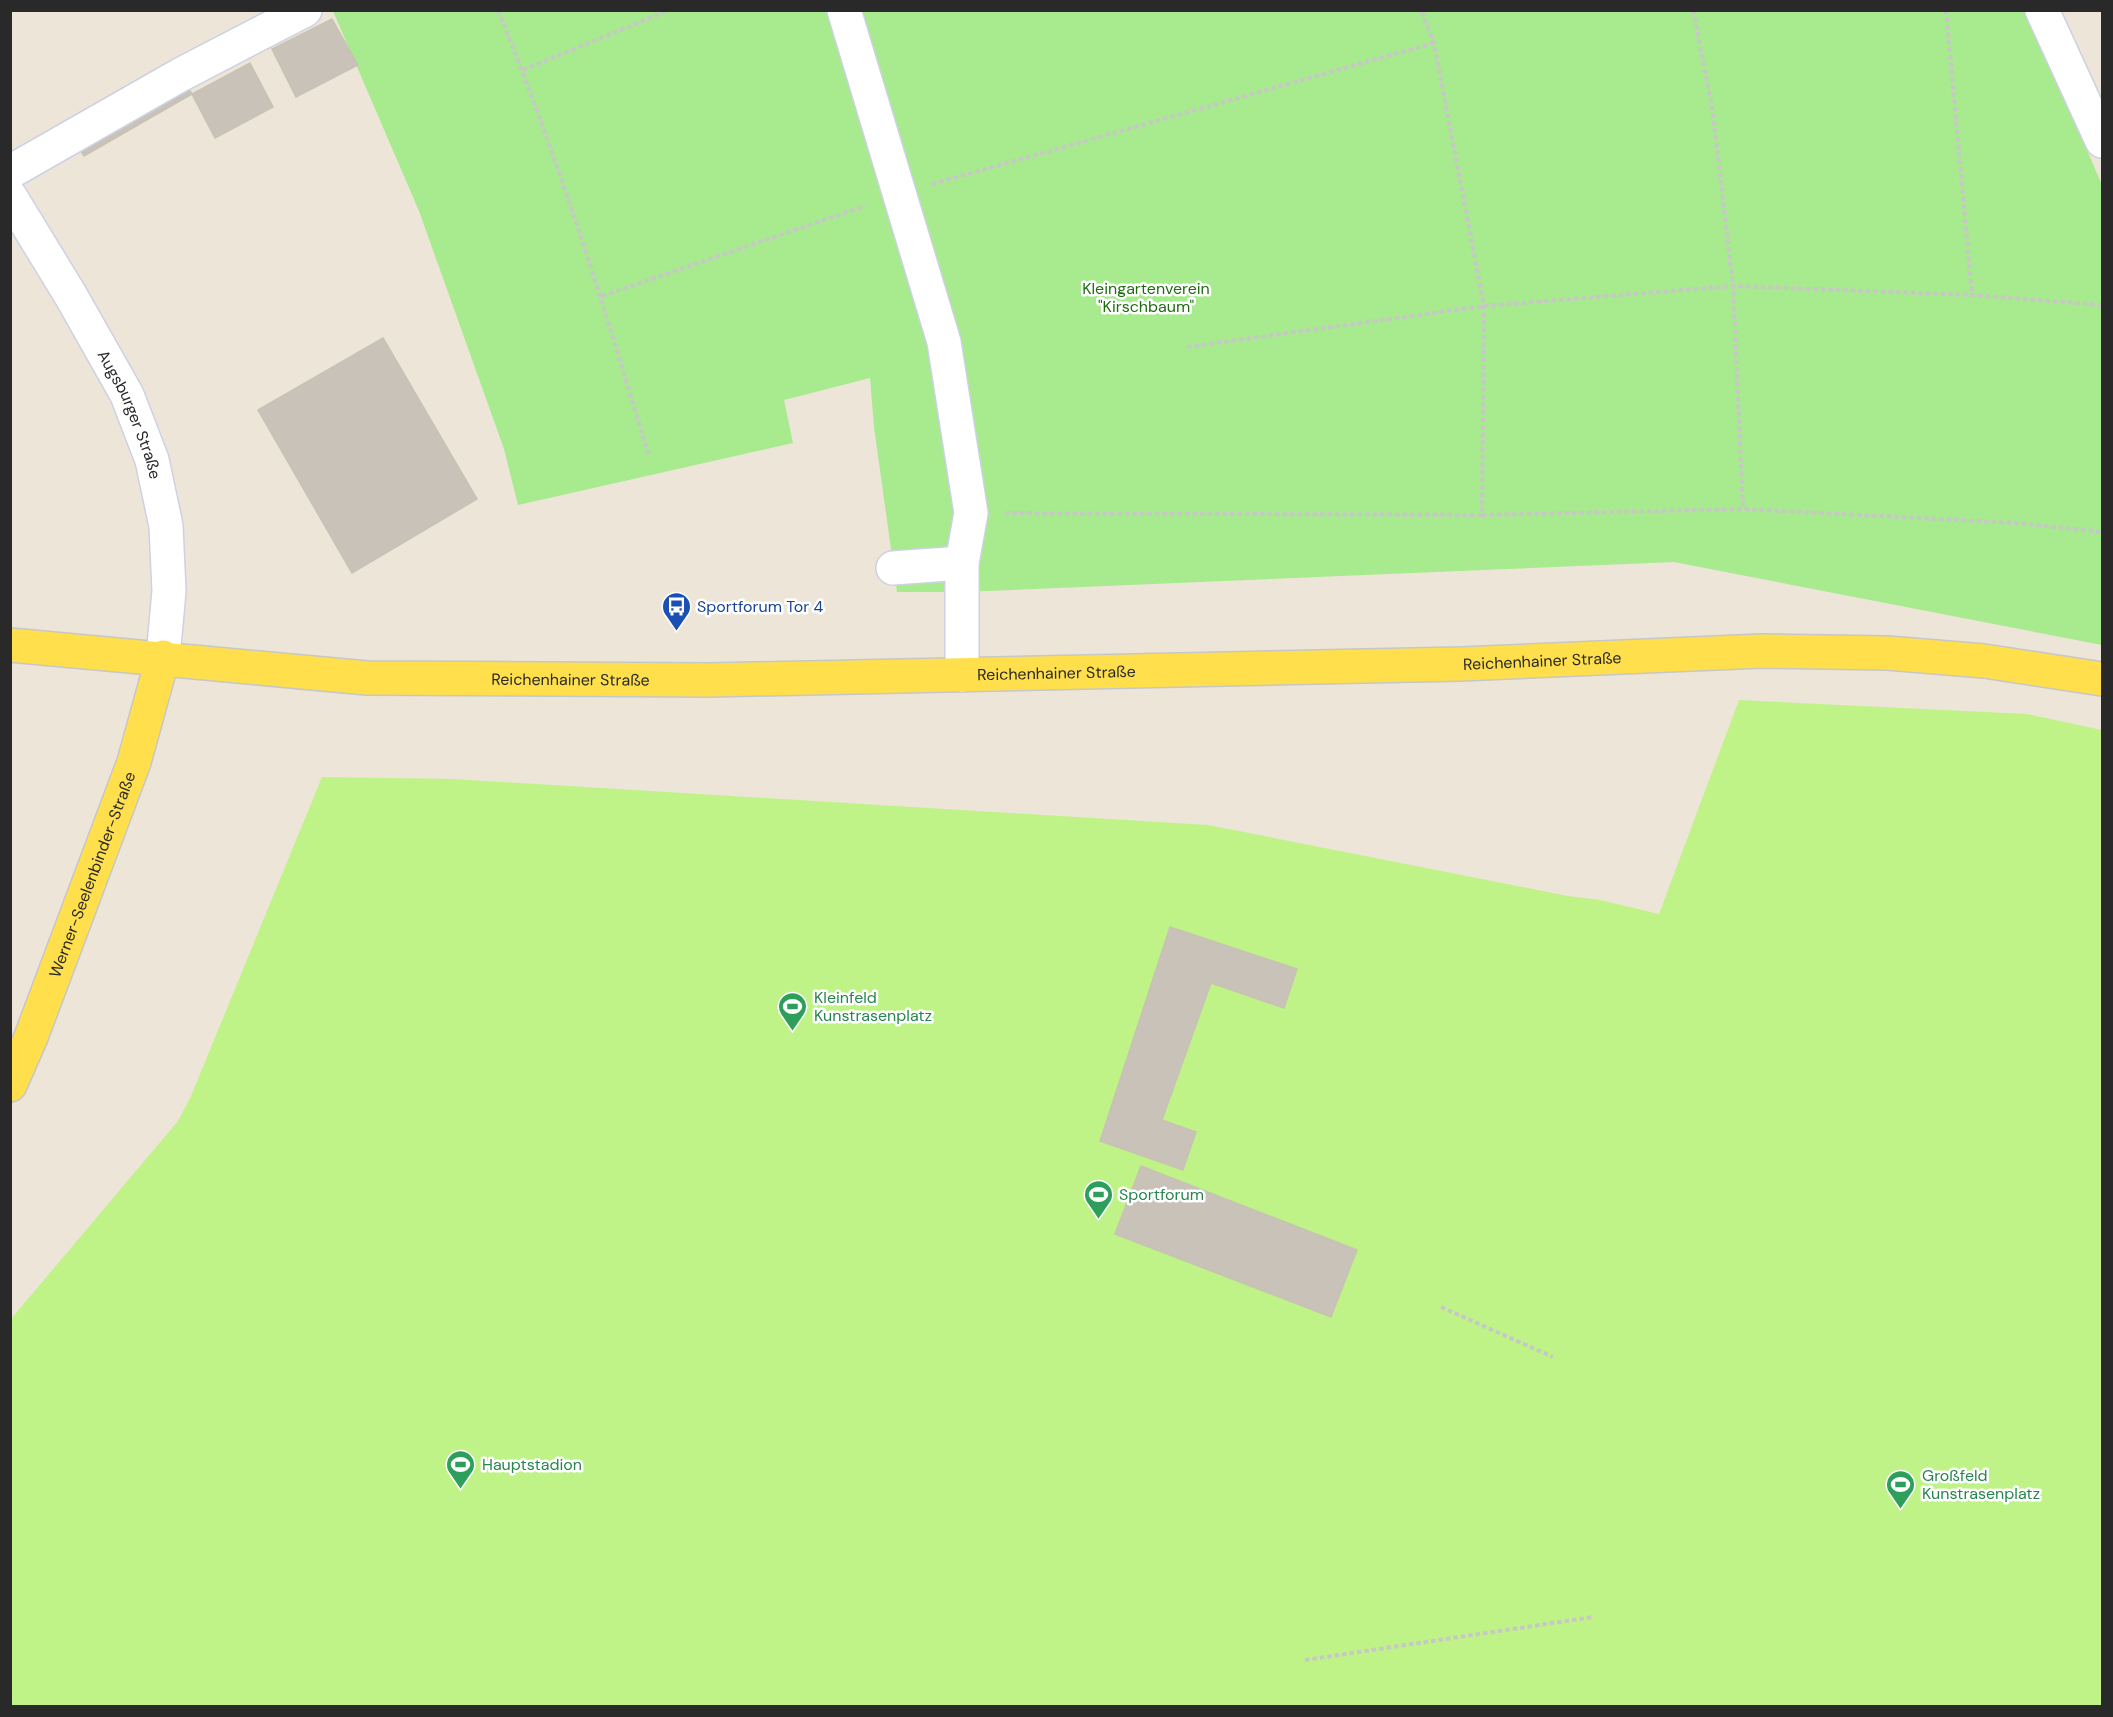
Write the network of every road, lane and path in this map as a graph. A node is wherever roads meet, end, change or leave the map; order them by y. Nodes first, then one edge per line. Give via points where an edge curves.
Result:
1 (305, 10) edge
2 (498, 10) edge
3 (669, 10) edge
4 (844, 10) edge
5 (1421, 10) edge
6 (1693, 10) edge
7 (1946, 10) edge
8 (2042, 10) edge
9 (1434, 43) junction
10 (522, 70) junction
11 (2103, 141) edge
12 (10, 172) edge
13 (901, 193) junction
14 (10, 196) edge
15 (1733, 286) junction
16 (1972, 295) junction
17 (602, 296) junction
18 (2103, 305) edge
19 (1484, 306) junction
20 (1186, 347) dead end
21 (648, 454) dead end
22 (1743, 509) junction
23 (971, 513) junction
24 (1482, 515) junction
25 (2103, 532) edge
26 (962, 563) junction
27 (893, 568) dead end
28 (10, 645) edge
29 (162, 657) junction
30 (962, 675) junction
31 (2103, 679) edge
32 (10, 1085) edge
33 (1441, 1307) dead end
34 (1554, 1357) dead end
35 (1593, 1617) dead end
36 (1305, 1660) dead end

1 - 12 street via 180,75
2 - 10 path
3 - 10 path
4 - 13 street
5 - 9 path
6 - 15 path via 1712,107
7 - 16 path
8 - 11 street
9 - 13 path
9 - 19 path
10 - 17 path
13 - 17 path
13 - 23 street via 944,342
14 - 29 street, Augsburger Straße via 127,395 152,459 166,526 169,591
15 - 16 path
15 - 19 path
15 - 22 path
16 - 18 path
17 - 21 path
19 - 20 path
19 - 24 path
22 - 24 path
22 - 25 path via 2016,523
23 - 24 path
23 - 26 street
26 - 27 street
26 - 30 street
28 - 29 main road, Reichenhainer Straße
29 - 30 main road, Reichenhainer Straße via 367,678 710,680
29 - 32 main road, Werner-Seelenbinder-Straße via 134,762
30 - 31 main road, Reichenhainer Straße via 1461,664 1762,651 1898,654 1984,661
33 - 34 path
35 - 36 path

